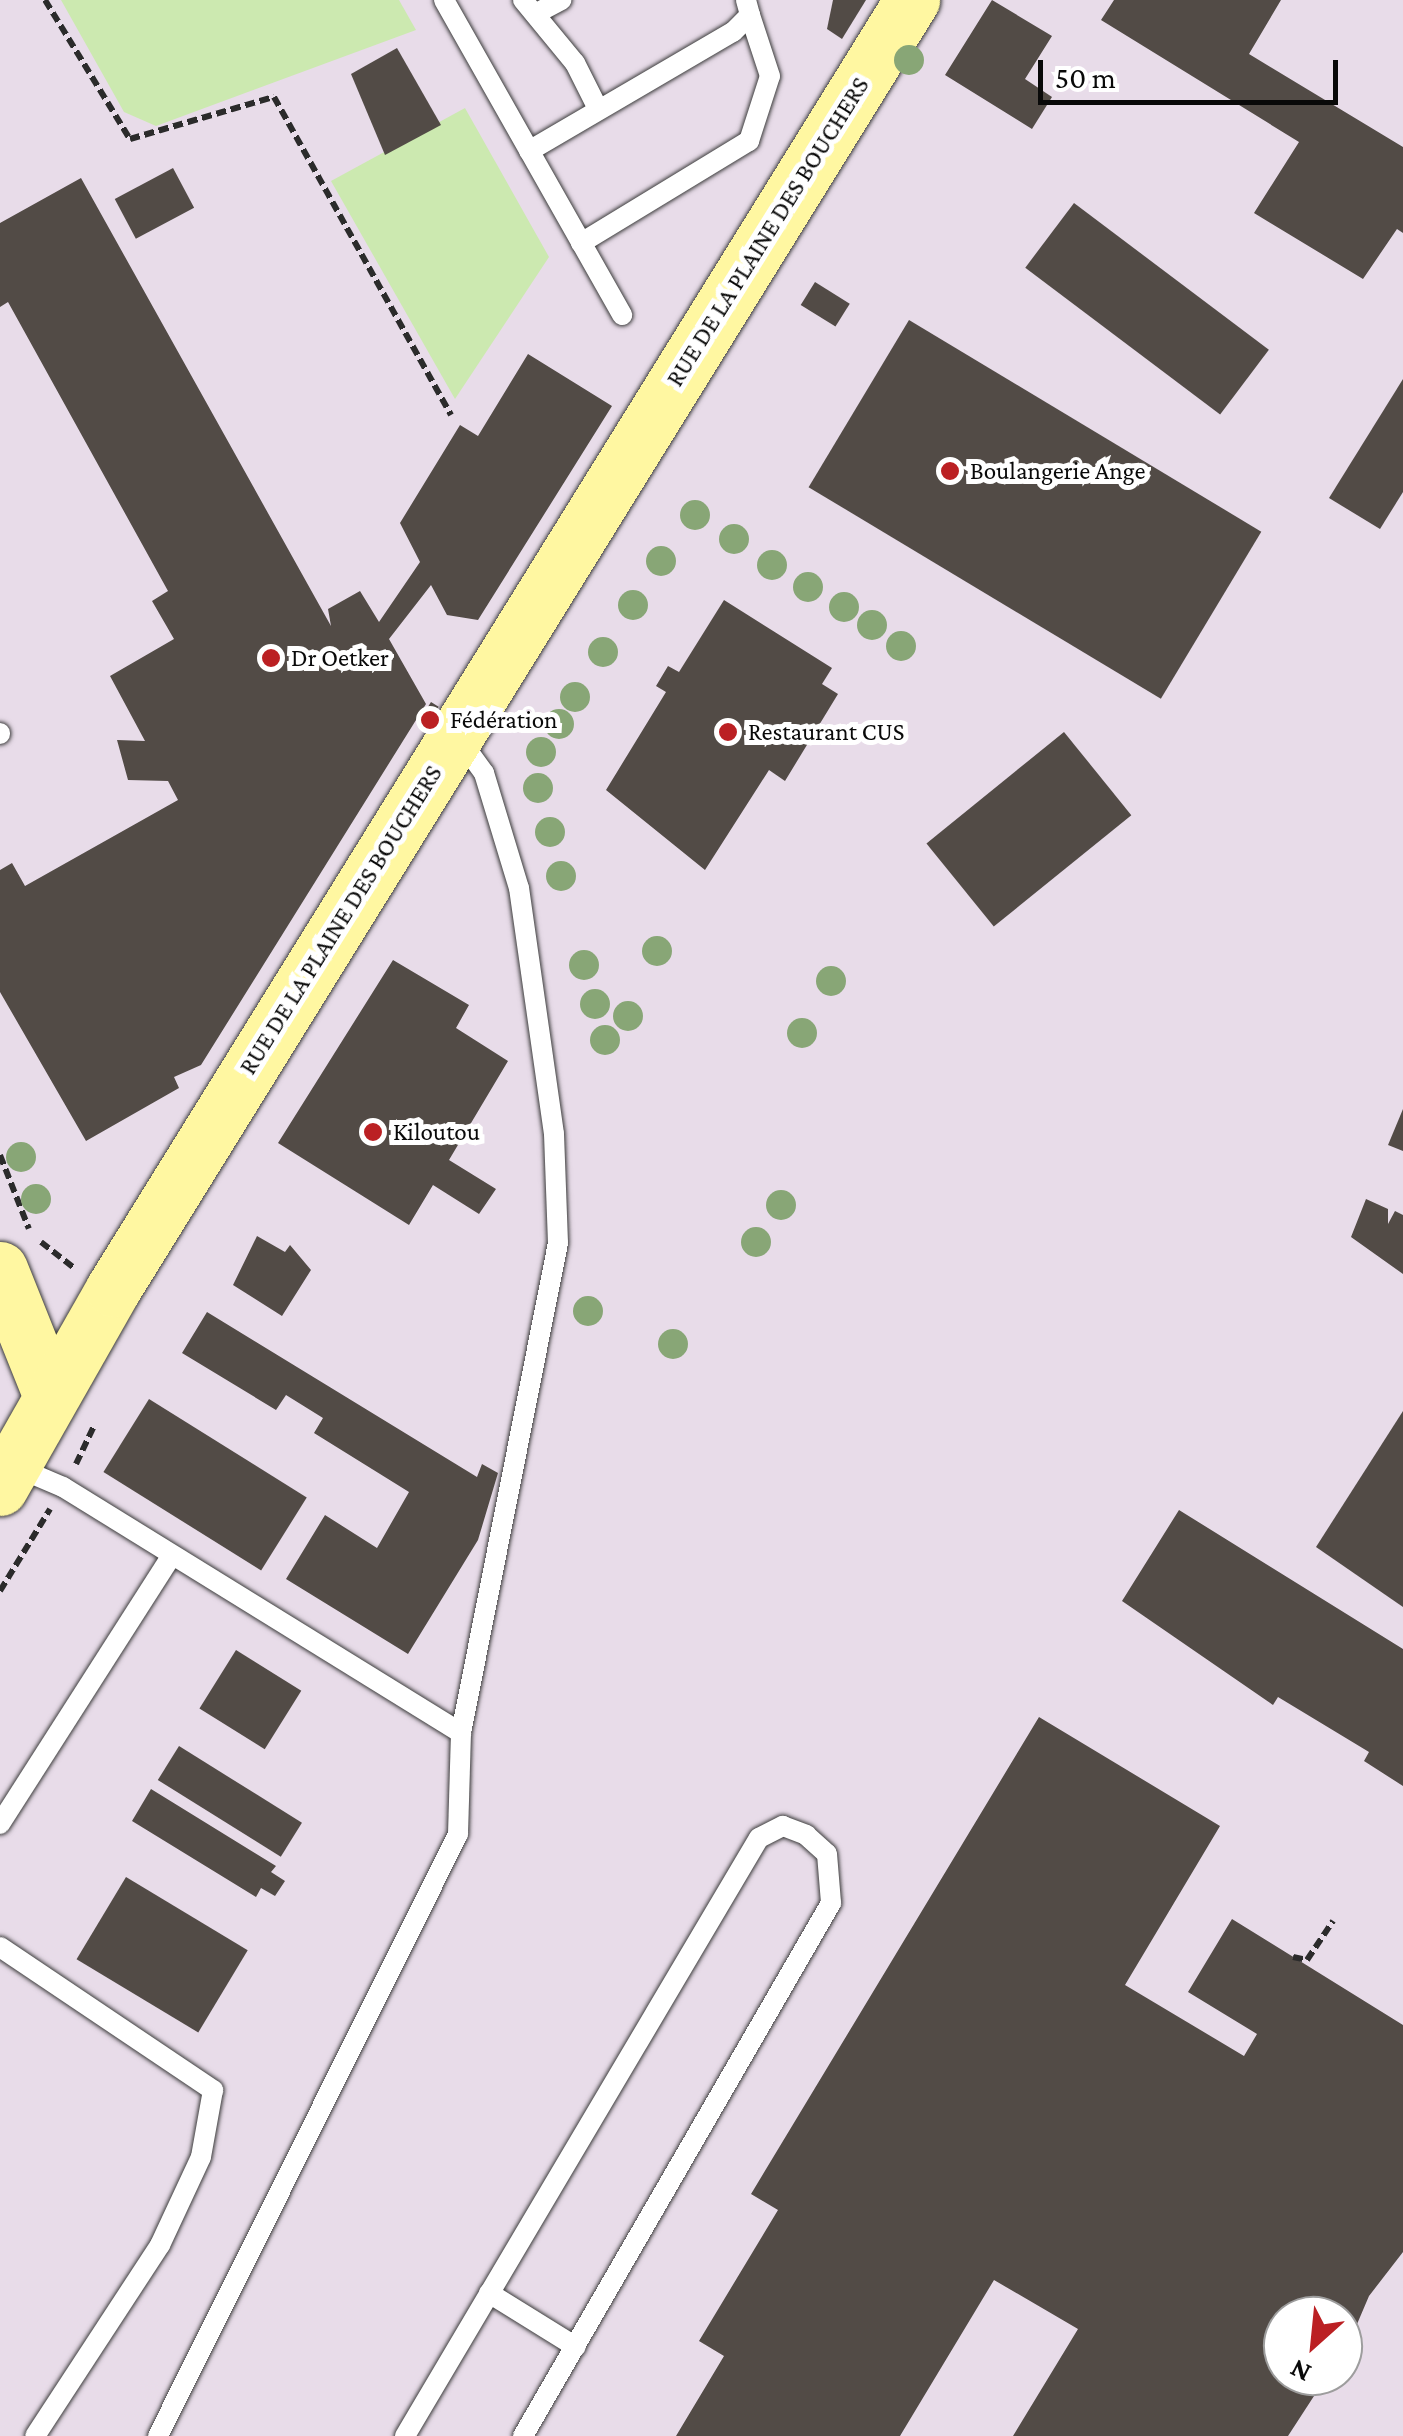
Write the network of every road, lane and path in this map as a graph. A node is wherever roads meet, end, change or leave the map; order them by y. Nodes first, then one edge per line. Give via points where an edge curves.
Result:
1 (45, 0) edge
2 (444, 0) edge
3 (560, 0) edge
4 (912, 0) edge
5 (529, 7) edge
6 (748, 8) edge
7 (598, 109) junction
8 (529, 151) junction
9 (581, 243) junction
10 (622, 316) dead end
11 (451, 414) dead end
12 (456, 734) junction
13 (0, 1155) edge
14 (68, 1265) dead end
15 (0, 1268) edge
16 (50, 1394) junction
17 (7, 1477) edge
18 (172, 1555) junction
19 (460, 1733) junction
20 (0, 1824) edge
21 (1332, 1921) dead end
22 (1301, 1944) dead end
23 (0, 1946) edge
24 (489, 2293) junction
25 (576, 2346) junction
26 (35, 2436) edge
27 (158, 2436) edge
28 (404, 2436) edge
29 (523, 2436) edge

1 - 11 path via 130,138 274,97
2 - 8 lane
3 - 5 lane
4 - 12 street, RUE DE LA PLAINE DES BOUCHERS
5 - 7 lane
6 - 7 lane
6 - 9 lane via 770,76 748,141
7 - 8 lane
8 - 9 lane
9 - 10 lane
12 - 16 street, RUE DE LA PLAINE DES BOUCHERS
12 - 19 lane via 484,773 518,888 554,1134 558,1243
13 - 14 path via 26,1224
15 - 16 street
16 - 17 street, RUE DE LA PLAINE DES BOUCHERS
17 - 18 lane
18 - 19 lane
18 - 20 lane
19 - 27 lane via 458,1834
21 - 22 path via 1306,1960 1294,1955
23 - 26 lane via 213,2090 202,2158 160,2245
24 - 25 lane
24 - 25 lane via 758,1838 783,1826 806,1835 828,1854 831,1903
24 - 28 lane
25 - 29 lane

